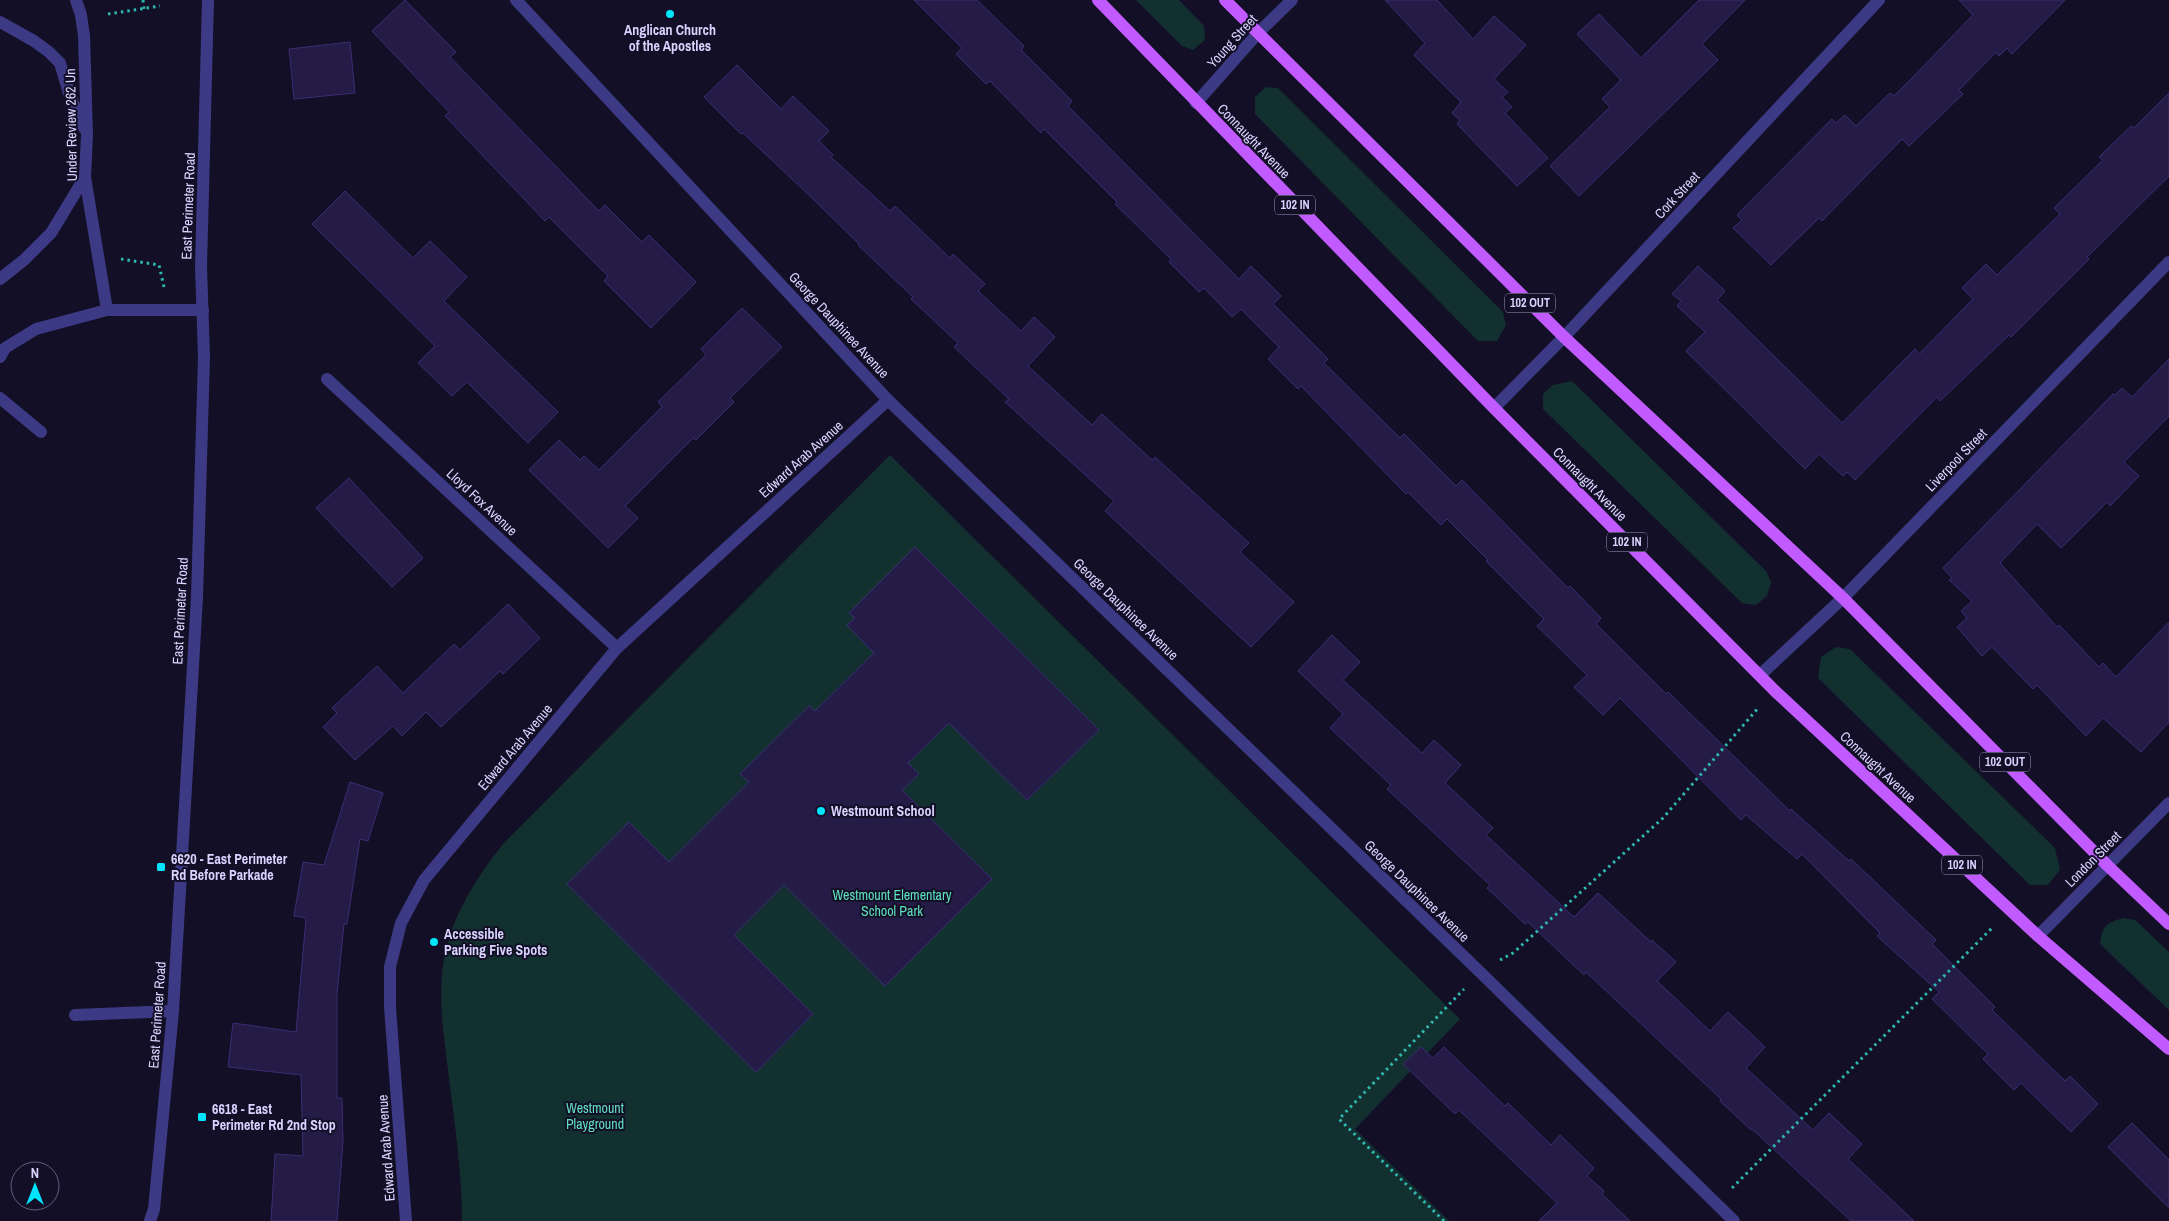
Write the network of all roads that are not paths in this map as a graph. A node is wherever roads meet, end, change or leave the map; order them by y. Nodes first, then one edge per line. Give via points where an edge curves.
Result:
1 (76, 0) edge
2 (208, 0) edge
3 (1098, 0) edge
4 (1225, 0) edge
5 (1292, 0) edge
6 (1880, 0) edge
7 (519, 3) edge
8 (0, 22) edge
9 (1258, 33) junction
10 (1196, 103) junction
11 (88, 135) junction
12 (85, 178) junction
13 (2169, 262) edge
14 (0, 279) edge
15 (107, 310) junction
16 (203, 310) junction
17 (1564, 338) junction
18 (0, 357) edge
19 (327, 379) dead end
20 (0, 398) edge
21 (888, 400) junction
22 (1494, 408) junction
23 (41, 432) dead end
24 (1843, 598) junction
25 (617, 648) junction
26 (1760, 676) junction
27 (2169, 803) edge
28 (2108, 866) junction
29 (2169, 924) edge
30 (2038, 936) junction
31 (173, 1011) junction
32 (75, 1015) dead end
33 (2169, 1049) edge
34 (150, 1221) edge
35 (406, 1221) edge
36 (1734, 1221) edge

1 - 11 street, Under Review 262 Un via 84,36
2 - 16 street, East Perimeter Road via 201,267
3 - 10 main road, Connaught Avenue / 102 IN
4 - 9 main road, 102 OUT
5 - 9 street, Young Street
6 - 17 street, Cork Street
7 - 21 street, George Dauphinee Avenue
8 - 11 street via 34,41 60,63
9 - 10 street, Young Street
9 - 17 main road, 102 OUT
10 - 22 main road, Connaught Avenue / 102 IN
11 - 12 street, Under Review 262 Un
12 - 14 street via 51,233
12 - 15 street, Under Review 262 Un
13 - 24 street, Liverpool Street
15 - 16 street
15 - 18 street via 36,329 5,348
16 - 31 street, East Perimeter Road via 197,597
17 - 22 street, Cork Street
17 - 24 main road, 102 OUT
19 - 25 street, Lloyd Fox Avenue
20 - 23 street
21 - 25 street, Edward Arab Avenue
21 - 36 street, George Dauphinee Avenue
22 - 26 main road, Connaught Avenue / 102 IN
24 - 26 street, Liverpool Street
24 - 28 main road, 102 OUT
25 - 35 street, Edward Arab Avenue via 424,880 401,923 390,967 390,1007
26 - 30 main road, Connaught Avenue / 102 IN
27 - 28 street, London Street
28 - 29 main road, 102 OUT
28 - 30 street, London Street
30 - 33 main road, Connaught Avenue / 102 IN
31 - 32 street
31 - 34 street, East Perimeter Road via 154,1209

